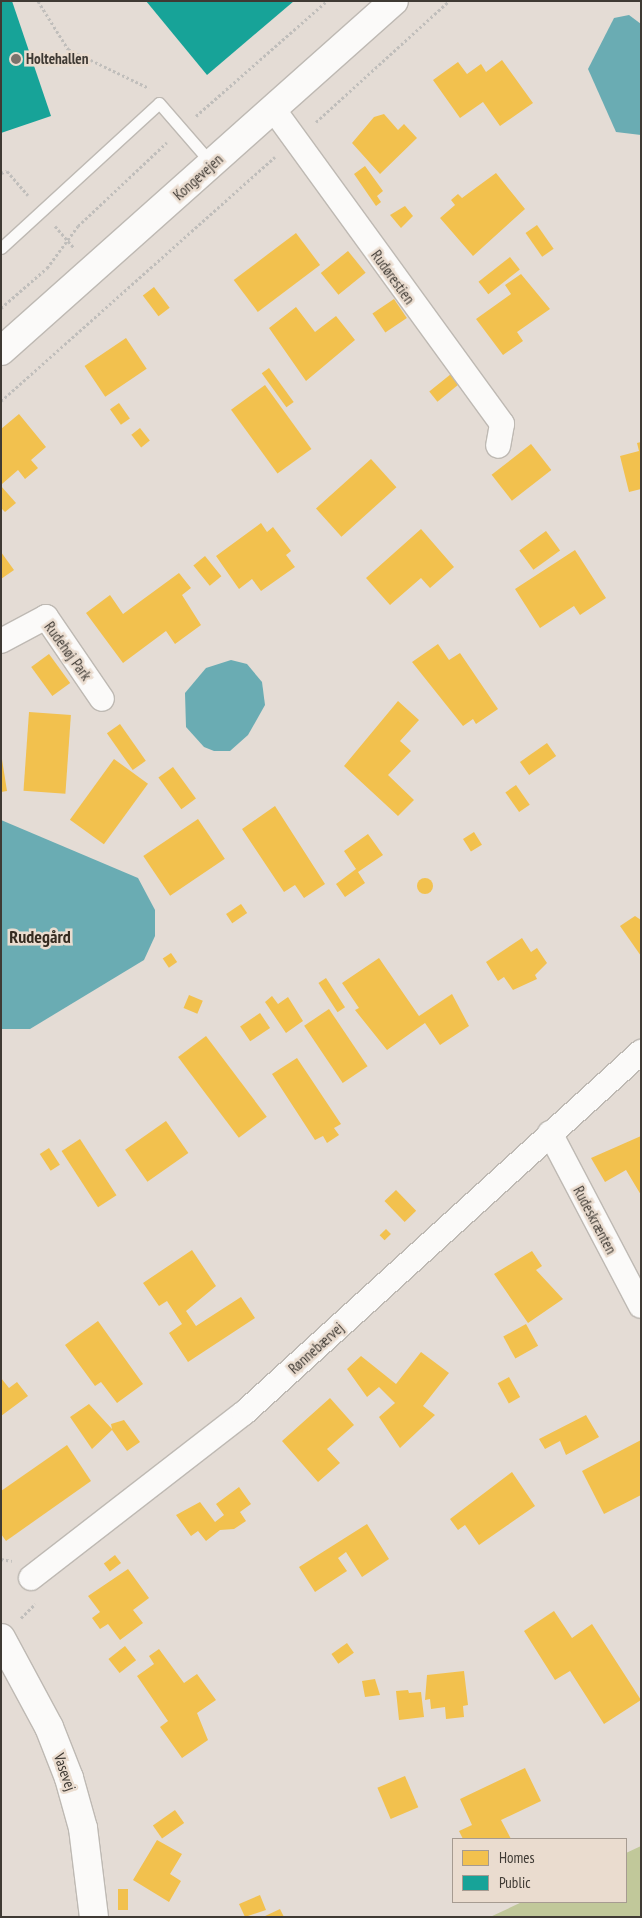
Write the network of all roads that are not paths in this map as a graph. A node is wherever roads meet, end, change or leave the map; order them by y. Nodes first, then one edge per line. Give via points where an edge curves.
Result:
1 (394, 1) edge
2 (274, 110) junction
3 (212, 164) junction
4 (1, 248) edge
5 (1, 351) edge
6 (498, 446) dead end
7 (1, 640) edge
8 (102, 700) dead end
9 (641, 1052) edge
10 (550, 1133) junction
11 (641, 1306) edge
12 (31, 1578) road end
13 (8, 1630) edge
14 (94, 1917) edge

1 - 2 main road, Kongevejen
2 - 3 main road, Kongevejen
2 - 6 street, Rudørestien via 502,424
3 - 4 lane via 159,103
3 - 5 main road, Kongevejen
7 - 8 street, Rudehøj Park via 46,617
9 - 10 street, Rønnebærvej
10 - 11 street, Rudeskrænten
10 - 12 street, Rønnebærvej via 244,1413
13 - 14 main road, Vasevej via 69,1778 83,1828

